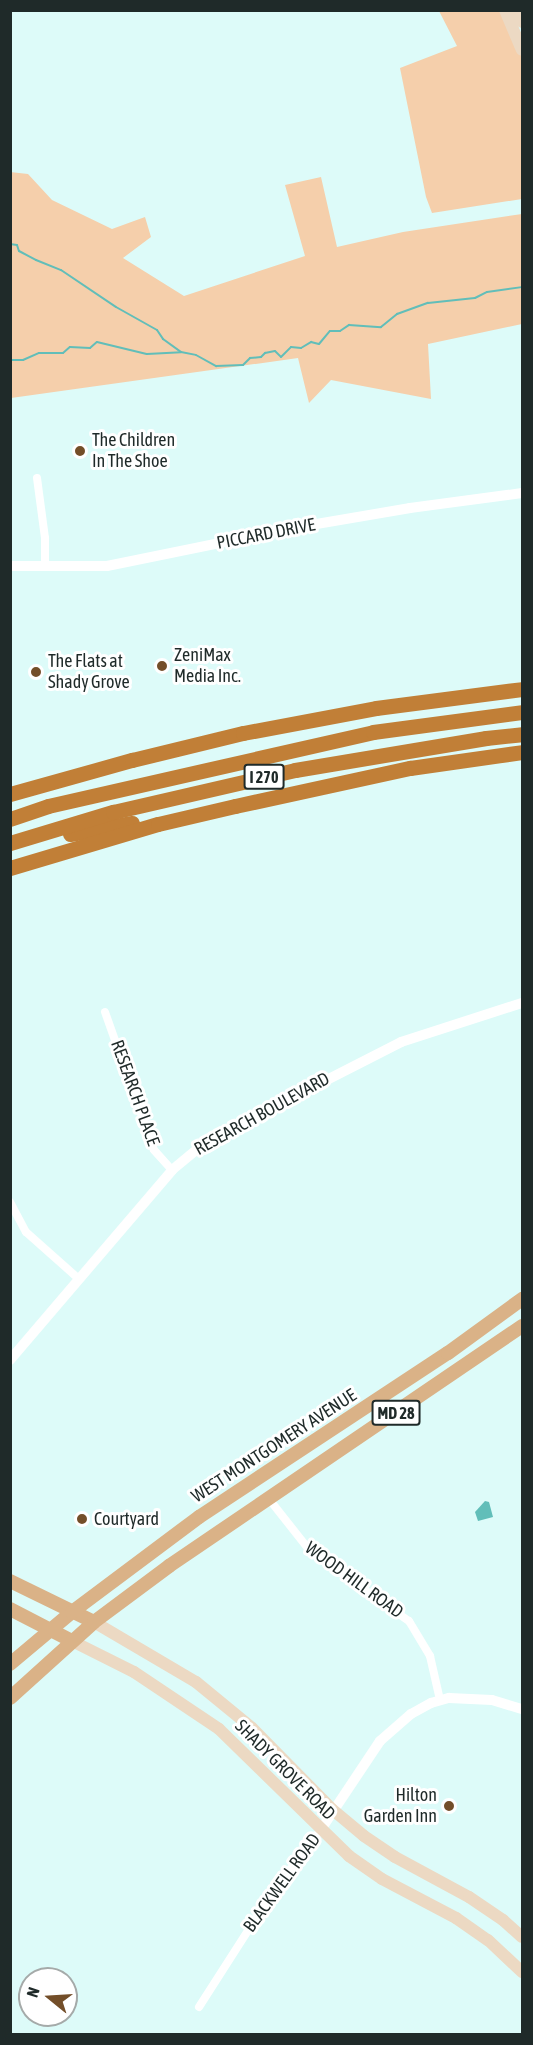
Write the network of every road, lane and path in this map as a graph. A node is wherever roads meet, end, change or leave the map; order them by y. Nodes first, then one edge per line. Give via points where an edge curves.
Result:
1 (505, 10) edge
2 (517, 10) edge
3 (522, 22) edge
4 (522, 50) edge
5 (37, 478) dead end
6 (522, 493) edge
7 (10, 566) edge
8 (45, 567) junction
9 (522, 689) edge
10 (522, 712) edge
11 (522, 734) edge
12 (522, 752) edge
13 (10, 794) edge
14 (235, 806) junction
15 (10, 819) edge
16 (10, 844) edge
17 (10, 868) edge
18 (522, 1003) edge
19 (105, 1012) dead end
20 (172, 1170) junction
21 (10, 1202) edge
22 (79, 1280) junction
23 (522, 1299) edge
24 (522, 1326) edge
25 (10, 1360) edge
26 (269, 1498) junction
27 (10, 1581) edge
28 (10, 1610) edge
29 (72, 1612) junction
30 (24, 1617) junction
31 (94, 1622) junction
32 (50, 1630) junction
33 (72, 1641) junction
34 (30, 1647) junction
35 (10, 1664) edge
36 (10, 1698) edge
37 (440, 1700) junction
38 (522, 1709) edge
39 (333, 1810) junction
40 (320, 1831) junction
41 (522, 1937) edge
42 (522, 1972) edge
43 (200, 2007) dead end

1 - 4 main road
2 - 3 main road
5 - 8 street
6 - 8 street, PICCARD DRIVE via 303,526 107,566
7 - 8 street, PICCARD DRIVE
9 - 13 highway via 376,708 243,733
10 - 15 highway, I 270 via 373,732 48,806
11 - 16 highway, I 270 via 295,770 113,812
12 - 14 highway, I 270 via 410,768
14 - 16 highway
14 - 17 highway, I 270 via 158,824
18 - 20 street, RESEARCH BOULEVARD via 401,1042 207,1141
19 - 20 street, RESEARCH PLACE via 154,1150
20 - 22 street, RESEARCH BOULEVARD
21 - 22 street via 26,1232
22 - 25 street, RESEARCH BOULEVARD
23 - 29 main road, WEST MONTGOMERY AVENUE / MD 28 via 448,1353 199,1517
24 - 26 main road, MD 28
26 - 31 main road, MD 28
26 - 37 street, WOOD HILL ROAD via 310,1551 409,1621 430,1656
27 - 29 main road, SHADY GROVE ROAD
28 - 30 main road, SHADY GROVE ROAD
29 - 31 main road, SHADY GROVE ROAD
29 - 32 main road, WEST MONTGOMERY AVENUE / MD 28
30 - 32 main road, SHADY GROVE ROAD
30 - 34 main road via 32,1627
31 - 33 main road, MD 28
31 - 39 main road, SHADY GROVE ROAD via 196,1682 252,1728
32 - 33 main road, SHADY GROVE ROAD
32 - 34 main road, MD 28
33 - 36 main road, MD 28
33 - 40 main road, SHADY GROVE ROAD via 134,1672 219,1729
34 - 35 main road, MD 28
37 - 38 street, BLACKWELL ROAD via 492,1700
37 - 39 street, BLACKWELL ROAD via 399,1722 380,1742
39 - 40 street, BLACKWELL ROAD
39 - 41 main road, SHADY GROVE ROAD via 395,1857 469,1897
40 - 42 main road, SHADY GROVE ROAD via 382,1879 456,1918 488,1940
40 - 43 street, BLACKWELL ROAD via 253,1921

